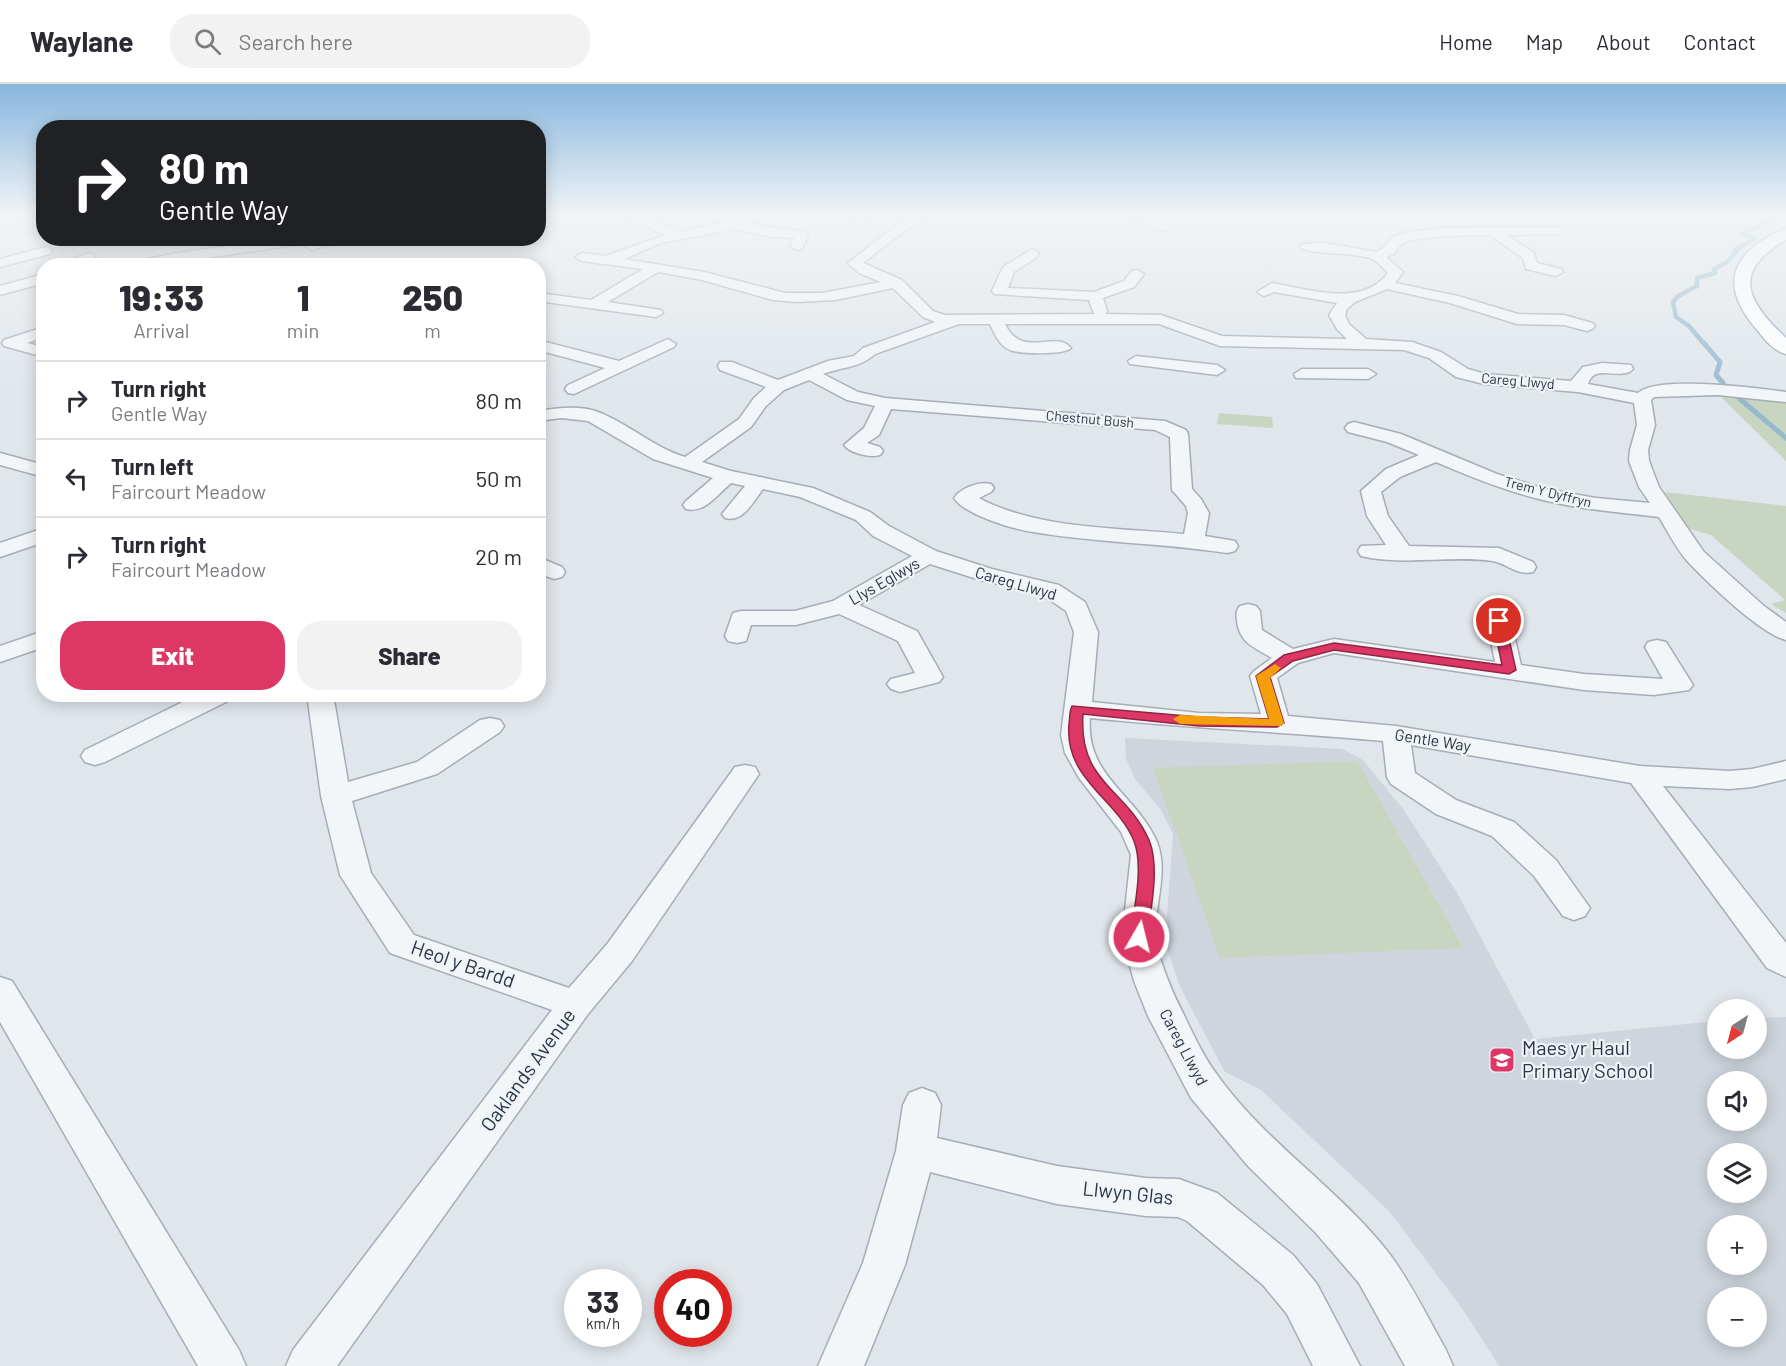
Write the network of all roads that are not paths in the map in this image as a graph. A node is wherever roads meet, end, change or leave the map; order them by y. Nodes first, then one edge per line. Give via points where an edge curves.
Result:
1 (639, 277) edge
2 (705, 277) edge
3 (881, 277) edge
4 (1005, 277) edge
5 (1135, 277) edge
6 (1392, 277) edge
7 (1741, 277) edge
8 (36, 278) edge
9 (897, 283) junction
10 (1386, 285) junction
11 (0, 291) edge
12 (1264, 292) dead end
13 (1095, 296) junction
14 (546, 298) edge
15 (1347, 300) junction
16 (593, 305) junction
17 (656, 314) dead end
18 (1102, 318) junction
19 (954, 321) junction
20 (996, 321) junction
21 (1587, 326) dead end
22 (36, 334) edge
23 (1220, 341) junction
24 (5, 342) edge
25 (1309, 343) junction
26 (1360, 343) junction
27 (668, 344) dead end
28 (546, 347) edge
29 (1063, 348) dead end
30 (1786, 348) edge
31 (36, 350) edge
32 (1136, 361) dead end
33 (726, 366) dead end
34 (621, 367) junction
35 (1493, 367) dead end
36 (1632, 369) dead end
37 (810, 374) junction
38 (1302, 374) dead end
39 (1334, 374) junction
40 (1368, 374) dead end
41 (759, 379) junction
42 (1579, 381) junction
43 (778, 386) junction
44 (1786, 388) edge
45 (574, 389) dead end
46 (738, 392) dead end
47 (1751, 392) junction
48 (1786, 397) edge
49 (1642, 399) junction
50 (885, 403) junction
51 (546, 415) edge
52 (1354, 428) dead end
53 (834, 440) dead end
54 (853, 446) junction
55 (873, 451) dead end
56 (1436, 456) junction
57 (3, 462) edge
58 (687, 464) junction
59 (36, 469) edge
60 (727, 476) junction
61 (759, 482) junction
62 (984, 488) dead end
63 (964, 498) junction
64 (693, 505) dead end
65 (943, 508) dead end
66 (1663, 511) junction
67 (732, 514) dead end
68 (36, 537) edge
69 (1193, 541) junction
70 (1227, 546) dead end
71 (0, 550) edge
72 (1369, 551) dead end
73 (1401, 551) junction
74 (928, 556) junction
75 (1525, 567) dead end
76 (841, 606) junction
77 (1248, 611) dead end
78 (1499, 621) dead end
79 (1786, 633) edge
80 (737, 636) dead end
81 (36, 641) edge
82 (1657, 647) dead end
83 (0, 655) edge
84 (1289, 658) junction
85 (1509, 670) junction
86 (900, 684) dead end
87 (205, 702) edge
88 (321, 702) edge
89 (1077, 709) junction
90 (1277, 723) junction
91 (490, 726) dead end
92 (1396, 734) junction
93 (95, 756) dead end
94 (1786, 770) edge
95 (746, 774) dead end
96 (1640, 775) junction
97 (336, 796) junction
98 (1574, 908) dead end
99 (1786, 964) edge
100 (0, 991) edge
101 (576, 1004) junction
102 (922, 1105) dead end
103 (916, 1151) junction
104 (223, 1366) edge
105 (309, 1366) edge
106 (841, 1366) edge
107 (1337, 1366) edge
108 (1430, 1366) edge

1 - 16 street
2 - 9 street via 795,298
3 - 9 street, Careg Llwyd
4 - 13 street via 999,291
5 - 13 street via 1129,284
6 - 10 street
7 - 30 main road via 1746,305 1765,330
8 - 11 street
9 - 19 street, Careg Llwyd via 928,314
10 - 15 street
10 - 21 street via 1452,299 1517,319 1565,317
12 - 15 street via 1272,287
13 - 18 street
14 - 16 street
15 - 26 street via 1337,315 1342,326
16 - 17 street
18 - 20 street, Careg Llwyd
18 - 23 street, Careg Llwyd via 1161,320
19 - 20 street, Careg Llwyd
19 - 37 street via 869,351 859,360 834,364
20 - 29 street via 1004,338 1015,346
22 - 24 street
23 - 25 street, Careg Llwyd
23 - 32 street via 1216,376
24 - 31 street
25 - 26 street, Careg Llwyd
25 - 39 street
26 - 42 street, Careg Llwyd via 1419,348 1462,373 1484,380
27 - 34 street
28 - 34 street
33 - 41 street
34 - 45 street
35 - 42 street
36 - 42 street via 1591,369
37 - 43 street
37 - 50 street, Chestnut Bush via 854,396
38 - 39 street
39 - 40 street
41 - 43 street
41 - 46 street
42 - 49 street, Careg Llwyd
43 - 58 street via 760,402 746,423
44 - 47 street
47 - 48 street
47 - 49 street via 1662,390 1649,392
49 - 66 street via 1647,417 1639,461
50 - 54 street via 872,431
50 - 69 street, Chestnut Bush via 1172,429 1179,434 1182,490 1197,503 1200,516
51 - 58 street, Careg Llwyd via 592,416 644,448
52 - 56 street, Trem Y Dyffryn via 1395,438
53 - 54 street
54 - 55 street
56 - 66 street, Trem Y Dyffryn via 1542,494
56 - 73 street via 1401,468 1371,490 1373,509 1381,526
57 - 59 street
58 - 60 street, Careg Llwyd
60 - 61 street, Careg Llwyd
60 - 64 street
61 - 67 street
61 - 74 street, Careg Llwyd via 806,492 837,504
62 - 63 street
63 - 65 street
63 - 69 street via 991,513 1033,526
66 - 79 street via 1696,557 1756,612
68 - 71 street
69 - 70 street
72 - 73 street
73 - 75 street via 1502,549
74 - 76 street, Llys Eglwys
74 - 89 street, Careg Llwyd via 1051,590 1077,607 1086,632
76 - 80 street, Llys Eglwys via 795,618 741,618
76 - 86 street, Llys Eglwys via 908,636 930,677
77 - 84 street via 1250,633
78 - 85 street
81 - 83 street
82 - 85 street via 1680,685 1584,682
84 - 85 street via 1334,646
84 - 90 street via 1263,676
87 - 93 street
88 - 97 street, Heol y Bardd
89 - 90 street, Gentle Way via 1199,721
89 - 108 street, Careg Llwyd via 1075,735 1079,753 1093,778 1132,825 1146,855 1139,937 1151,981 1171,1026 1204,1087 1222,1109 1374,1268
90 - 92 street, Gentle Way
91 - 97 street via 428,768
92 - 96 street, Gentle Way
92 - 98 street via 1401,777 1446,807 1503,829 1545,868
94 - 96 street, Gentle Way via 1730,780
95 - 101 street, Oaklands Avenue via 620,952
96 - 99 street
97 - 101 street, Heol y Bardd via 356,875 402,944
100 - 104 street
101 - 105 street, Oaklands Avenue
102 - 103 street
103 - 106 street via 884,1265
103 - 107 street, Llwyn Glas via 1057,1185 1179,1198 1202,1207 1278,1270 1302,1299

